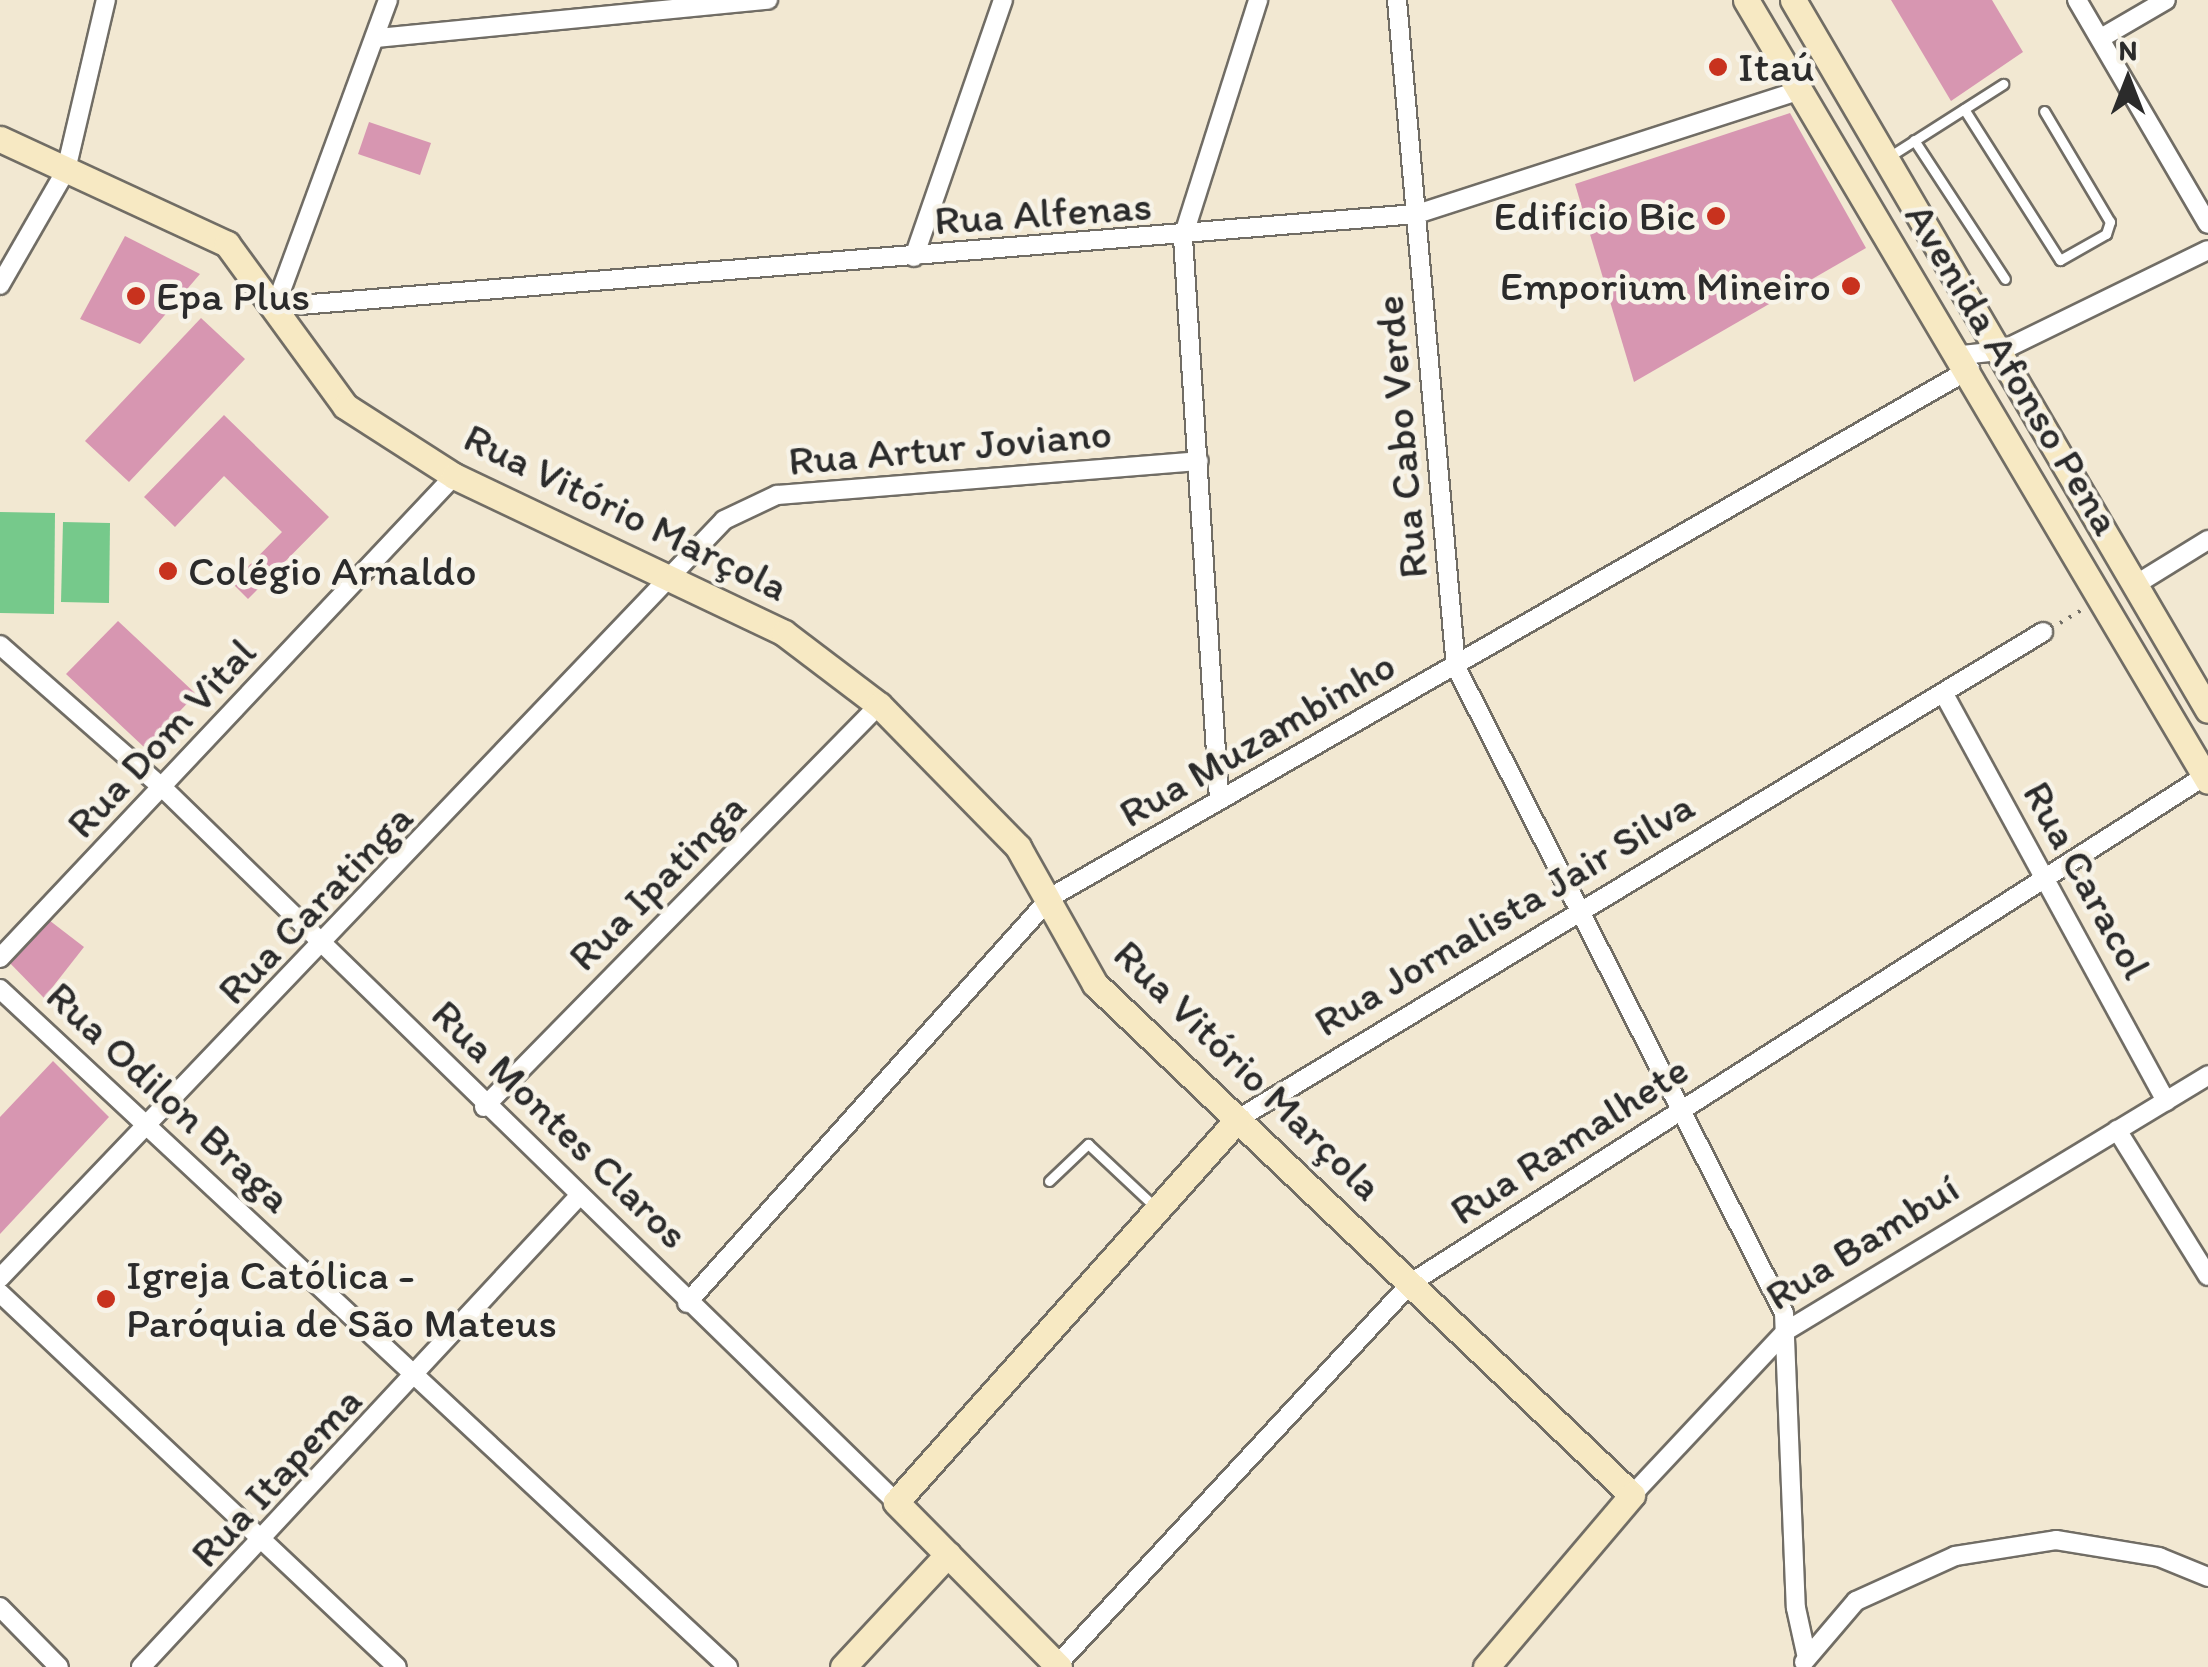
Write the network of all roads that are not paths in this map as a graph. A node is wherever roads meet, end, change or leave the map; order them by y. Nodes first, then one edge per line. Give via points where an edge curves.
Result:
1 (106, 0) edge
2 (388, 0) edge
3 (768, 0) edge
4 (1003, 0) edge
5 (1258, 0) edge
6 (1397, 0) edge
7 (1746, 0) edge
8 (1792, 0) edge
9 (2077, 0) edge
10 (2166, 0) edge
11 (635, 6) edge
12 (377, 38) junction
13 (2101, 38) junction
14 (2003, 84) dead end
15 (1798, 92) junction
16 (1964, 108) junction
17 (2044, 111) dead end
18 (0, 139) edge
19 (1914, 140) junction
20 (1884, 159) junction
21 (66, 170) junction
22 (1417, 214) junction
23 (2208, 224) edge
24 (1182, 237) junction
25 (2208, 250) edge
26 (914, 258) junction
27 (2005, 279) dead end
28 (0, 285) edge
29 (275, 306) junction
30 (2001, 351) junction
31 (1966, 362) junction
32 (1199, 461) junction
33 (454, 476) junction
34 (2208, 540) edge
35 (677, 575) junction
36 (2135, 585) junction
37 (2043, 632) dead end
38 (0, 645) edge
39 (1456, 667) junction
40 (1944, 694) junction
41 (879, 706) junction
42 (2208, 710) edge
43 (2206, 779) edge
44 (163, 788) junction
45 (1219, 800) junction
46 (2046, 876) junction
47 (1050, 897) junction
48 (1581, 916) junction
49 (322, 947) junction
50 (0, 958) edge
51 (0, 989) edge
52 (2208, 1075) edge
53 (2166, 1101) junction
54 (484, 1107) junction
55 (1679, 1111) junction
56 (1238, 1119) junction
57 (149, 1127) junction
58 (2117, 1130) junction
59 (1048, 1181) dead end
60 (578, 1196) junction
61 (1157, 1209) junction
62 (2208, 1276) edge
63 (0, 1278) edge
64 (1410, 1283) junction
65 (0, 1293) edge
66 (687, 1304) junction
67 (1786, 1330) junction
68 (419, 1376) junction
69 (1632, 1496) junction
70 (896, 1502) junction
71 (264, 1544) junction
72 (948, 1554) junction
73 (2208, 1577) edge
74 (0, 1608) edge
75 (1804, 1662) edge
76 (1058, 1666) edge
77 (60, 1667) edge
78 (141, 1667) edge
79 (397, 1667) edge
80 (728, 1667) edge
81 (843, 1667) edge
82 (1486, 1667) edge

1 - 21 street
2 - 12 street
3 - 11 street
4 - 26 street
5 - 24 street
6 - 22 street, Rua Cabo Verde
7 - 15 street, Avenida Afonso Pena
8 - 20 street, Avenida Afonso Pena
9 - 13 street
10 - 13 street
11 - 12 street
12 - 29 street
13 - 23 street
14 - 16 lane
15 - 22 street, Rua Alfenas
15 - 31 street, Avenida Afonso Pena
16 - 17 lane via 2060,260 2106,234 2110,222
16 - 19 lane
18 - 21 street, Rua Vitório Marçola
19 - 20 lane
19 - 27 lane
20 - 30 street, Avenida Afonso Pena
21 - 28 street
21 - 29 street, Rua Vitório Marçola via 227,244
22 - 24 street, Rua Alfenas
22 - 39 street, Rua Cabo Verde
24 - 26 street, Rua Alfenas
24 - 32 street
25 - 30 street, Rua Muzambinho
26 - 29 street, Rua Alfenas
29 - 33 street, Rua Vitório Marçola via 313,373 345,406
30 - 31 street, Rua Muzambinho
30 - 36 street, Avenida Afonso Pena
31 - 39 street, Rua Muzambinho
31 - 43 street, Avenida Afonso Pena
32 - 35 street, Rua Artur Joviano via 777,495 724,520
32 - 45 street
33 - 35 street, Rua Vitório Marçola
33 - 44 street, Rua Dom Vital
34 - 36 street
35 - 41 street, Rua Vitório Marçola via 784,633
35 - 49 street, Rua Caratinga
36 - 42 street, Avenida Afonso Pena
37 - 40 street, Rua Jornalista Jair Silva
38 - 44 street, Rua Montes Claros
39 - 45 street, Rua Muzambinho
39 - 48 street, Rua Cabo Verde
40 - 46 street, Rua Caracol
40 - 48 street, Rua Jornalista Jair Silva
41 - 47 street, Rua Vitório Marçola via 1018,847
41 - 54 street, Rua Ipatinga
43 - 46 street, Rua Ramalhete
44 - 49 street, Rua Montes Claros
44 - 50 street, Rua Dom Vital
45 - 47 street, Rua Muzambinho
46 - 53 street, Rua Caracol
46 - 55 street, Rua Ramalhete
47 - 56 street, Rua Vitório Marçola via 1095,984
47 - 66 street, Rua Muzambinho
48 - 55 street, Rua Cabo Verde
48 - 56 street, Rua Jornalista Jair Silva
49 - 54 street, Rua Montes Claros
49 - 57 street, Rua Caratinga
51 - 57 street, Rua Odilon Braga
52 - 53 street, Rua Bambuí
53 - 58 street, Rua Bambuí
54 - 60 street, Rua Montes Claros
55 - 64 street, Rua Ramalhete
55 - 67 street, Rua Cabo Verde
56 - 61 street, Rua Jornalista Jair Silva
56 - 64 street, Rua Vitório Marçola
57 - 63 street, Rua Caratinga
57 - 68 street, Rua Odilon Braga
58 - 62 street
58 - 67 street, Rua Bambuí
59 - 61 lane via 1088,1144
60 - 66 street, Rua Montes Claros
60 - 68 street, Rua Itapema
61 - 70 street, Rua Jornalista Jair Silva
64 - 69 street, Rua Vitório Marçola
64 - 76 street, Rua Ramalhete
65 - 71 street
66 - 70 street, Rua Montes Claros
67 - 69 street, Rua Bambuí
67 - 75 street via 1796,1608
68 - 71 street, Rua Itapema
68 - 80 street, Rua Odilon Braga
69 - 82 street, Rua Bambuí
70 - 72 street, Rua Montes Claros
71 - 78 street, Rua Itapema
71 - 79 street
72 - 76 street, Rua Montes Claros
72 - 81 street
73 - 75 street via 2159,1558 2056,1540 1973,1552 1856,1600
74 - 77 street

